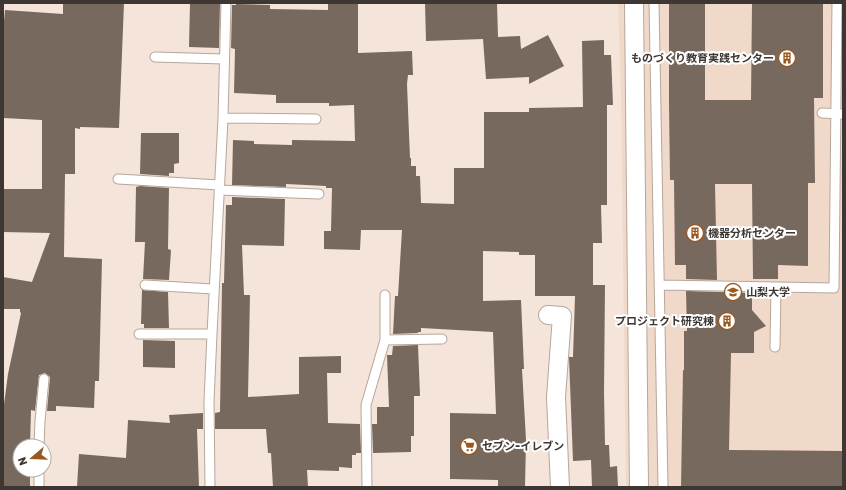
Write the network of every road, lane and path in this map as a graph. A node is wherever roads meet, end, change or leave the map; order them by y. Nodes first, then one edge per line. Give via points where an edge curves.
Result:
1 (226, 3) edge
2 (634, 3) edge
3 (654, 3) edge
4 (837, 3) edge
5 (155, 57) dead end
6 (224, 59) junction
7 (822, 113) dead end
8 (840, 114) edge
9 (223, 118) junction
10 (316, 119) dead end
11 (118, 179) dead end
12 (219, 187) junction
13 (319, 194) dead end
14 (145, 285) dead end
15 (660, 285) junction
16 (776, 287) junction
17 (213, 289) junction
18 (385, 295) dead end
19 (548, 315) dead end
20 (139, 334) dead end
21 (212, 334) junction
22 (442, 339) dead end
23 (385, 340) junction
24 (776, 347) dead end
25 (44, 378) dead end
26 (40, 438) edge
27 (210, 487) edge
28 (367, 487) edge
29 (560, 487) edge
30 (639, 487) edge
31 (663, 487) edge

1 - 6 lane
2 - 30 street
3 - 15 lane
4 - 8 lane
5 - 6 lane
6 - 9 lane
7 - 8 lane
8 - 16 lane via 834,288
9 - 10 lane
9 - 12 lane
11 - 12 lane
12 - 13 lane
12 - 17 lane
14 - 17 lane
15 - 16 lane
15 - 31 lane
16 - 24 lane
17 - 21 lane
18 - 23 lane
19 - 29 street via 562,316 556,397
20 - 21 lane
21 - 27 lane via 209,401
22 - 23 lane
23 - 28 lane via 366,405
25 - 26 lane

